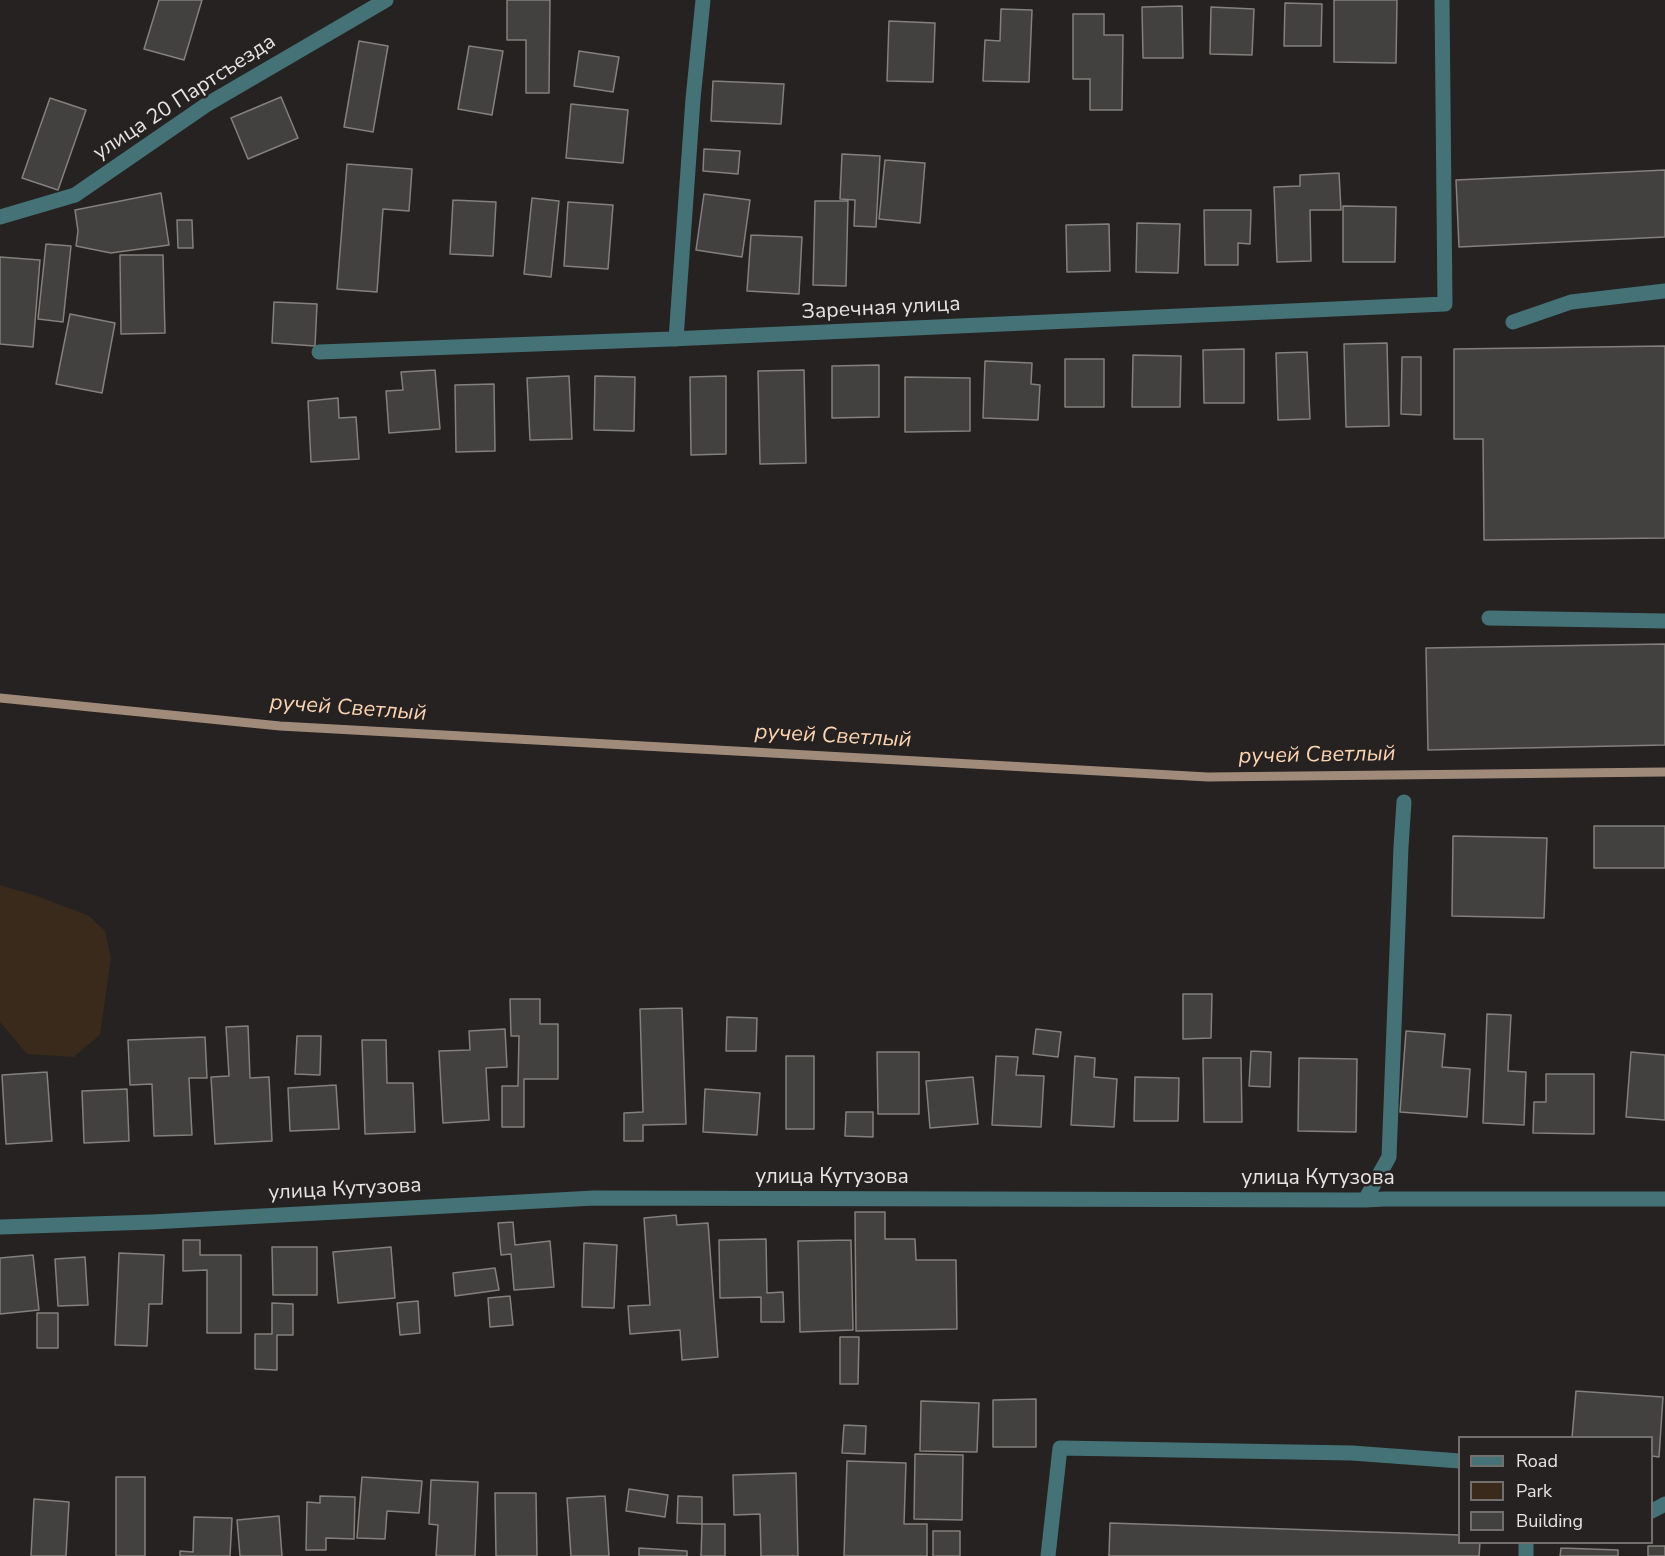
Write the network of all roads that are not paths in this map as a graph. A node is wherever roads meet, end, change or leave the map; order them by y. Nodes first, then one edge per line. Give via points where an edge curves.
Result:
1 (386, 0) edge
2 (703, 0) edge
3 (1442, 0) edge
4 (0, 217) edge
5 (1665, 291) edge
6 (1513, 322) dead end
7 (676, 339) junction
8 (319, 352) dead end
9 (1489, 618) dead end
10 (1665, 621) edge
11 (1404, 802) dead end
12 (1665, 1199) edge
13 (1365, 1200) junction
14 (0, 1227) edge
15 (1458, 1461) edge
16 (1048, 1556) edge

1 - 4 street, улица 20 Партсъезда via 206,105 75,195
2 - 7 street
3 - 7 street, Заречная улица via 1445,304
5 - 6 street via 1571,302
7 - 8 street, Заречная улица
9 - 10 street
11 - 13 street via 1389,1157
12 - 13 street, улица Кутузова
13 - 14 street, улица Кутузова via 594,1198
15 - 16 street via 1352,1453 1060,1448

